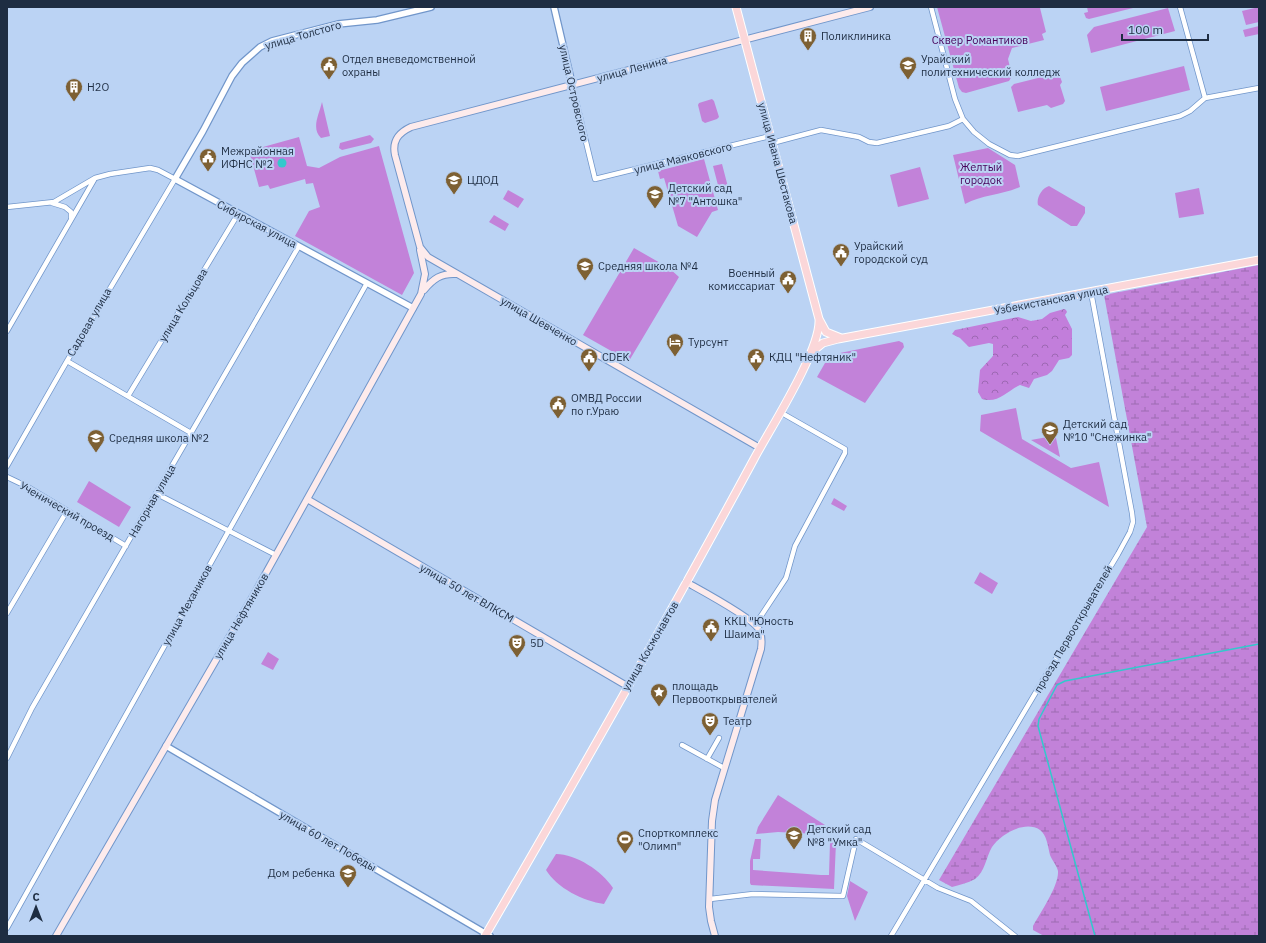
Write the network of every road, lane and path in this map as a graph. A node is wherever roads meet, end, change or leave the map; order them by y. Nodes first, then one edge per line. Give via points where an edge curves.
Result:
1 (431, 7) edge
2 (554, 7) edge
3 (736, 7) edge
4 (870, 7) edge
5 (931, 7) edge
6 (1180, 7) edge
7 (745, 39) junction
8 (572, 84) junction
9 (1259, 88) edge
10 (1205, 98) junction
11 (963, 119) junction
12 (771, 139) junction
13 (95, 178) junction
14 (175, 179) junction
15 (595, 179) joint
16 (48, 203) junction
17 (7, 207) edge
18 (238, 214) junction
19 (71, 219) junction
20 (299, 246) junction
21 (420, 247) junction
22 (1259, 260) edge
23 (458, 275) junction
24 (367, 283) junction
25 (1091, 292) junction
26 (421, 294) junction
27 (413, 308) junction
28 (819, 319) junction
29 (7, 331) edge
30 (843, 338) junction
31 (811, 353) junction
32 (67, 361) junction
33 (128, 396) junction
34 (780, 412) junction
35 (191, 433) junction
36 (760, 448) junction
37 (7, 466) edge
38 (7, 477) edge
39 (157, 494) junction
40 (307, 500) junction
41 (67, 511) junction
42 (229, 530) junction
43 (126, 546) junction
44 (276, 555) junction
45 (686, 582) junction
46 (7, 613) edge
47 (755, 625) junction
48 (627, 686) junction
49 (719, 738) dead end
50 (682, 745) dead end
51 (166, 746) junction
52 (7, 758) edge
53 (707, 759) junction
54 (724, 768) junction
55 (925, 881) junction
56 (710, 899) junction
57 (7, 928) edge
58 (487, 935) edge
59 (56, 936) edge
60 (715, 936) edge
61 (891, 936) edge
62 (1015, 936) edge

1 - 14 street, улица Толстого via 377,20 338,24 260,47 232,76
2 - 8 street, улица Островского
3 - 7 main road, улица Ивана Шестакова
4 - 7 main road, улица Ленина
5 - 11 street via 955,99
6 - 10 street
7 - 8 main road, улица Ленина
7 - 12 main road, улица Ивана Шестакова
8 - 15 street, улица Островского
8 - 21 main road, улица Ленина via 411,127 396,137 395,155
9 - 10 street
10 - 11 street via 1180,116 1018,156 1010,155 989,144
11 - 12 street, улица Маяковского via 949,126 877,143 821,130
12 - 15 street, улица Маяковского
12 - 28 main road, улица Ивана Шестакова
13 - 14 street, Сибирская улица via 150,168
13 - 16 street, Сибирская улица via 59,200
13 - 19 street
14 - 18 street, Сибирская улица
14 - 32 street, Садовая улица
16 - 17 street, Сибирская улица
16 - 19 street via 68,208
18 - 20 street, Сибирская улица
18 - 33 street, улица Кольцова
19 - 29 street
20 - 24 street, Сибирская улица
20 - 35 street, Нагорная улица
21 - 23 main road, улица Шевченко via 428,257
21 - 26 main road, улица Нефтяников via 426,274
22 - 25 main road, Узбекистанская улица
23 - 26 main road, улица Нефтяников via 447,274 437,277
23 - 36 main road, улица Шевченко
24 - 27 street, Сибирская улица
24 - 42 street, улица Механиков
25 - 30 main road, Узбекистанская улица
25 - 55 street, проезд Первооткрывателей via 1132,512 1132,526 1118,554
26 - 27 main road, улица Нефтяников
27 - 40 main road, улица Нефтяников
28 - 30 main road via 826,332
28 - 31 main road, улица Космонавтов via 817,338
30 - 31 main road, Узбекистанская улица via 824,343
31 - 34 main road, улица Космонавтов
32 - 33 street
32 - 37 street, Садовая улица
33 - 35 street
34 - 36 main road, улица Космонавтов
34 - 47 street via 845,449 845,453 795,546 786,578
35 - 39 street, Нагорная улица
36 - 45 main road, улица Космонавтов
38 - 41 street, Ученический проезд
39 - 42 street
39 - 43 street, Нагорная улица
40 - 44 main road, улица Нефтяников
40 - 48 main road, улица 50 лет ВЛКСМ
41 - 43 street, Ученический проезд
41 - 46 street
42 - 44 street
42 - 57 street, улица Механиков
43 - 52 street, Нагорная улица via 32,708
44 - 51 main road, улица Нефтяников
45 - 47 main road
45 - 48 main road, улица Космонавтов
47 - 54 main road via 761,636 761,649
48 - 58 main road, улица Космонавтов
49 - 53 street
50 - 53 street
51 - 58 street, улица 60 лет Победы
51 - 59 main road, улица Нефтяников
53 - 54 street
54 - 56 main road via 713,814
55 - 56 street via 856,839 843,896 753,894
55 - 61 street, проезд Первооткрывателей
55 - 62 street via 971,901
56 - 60 main road via 710,921

